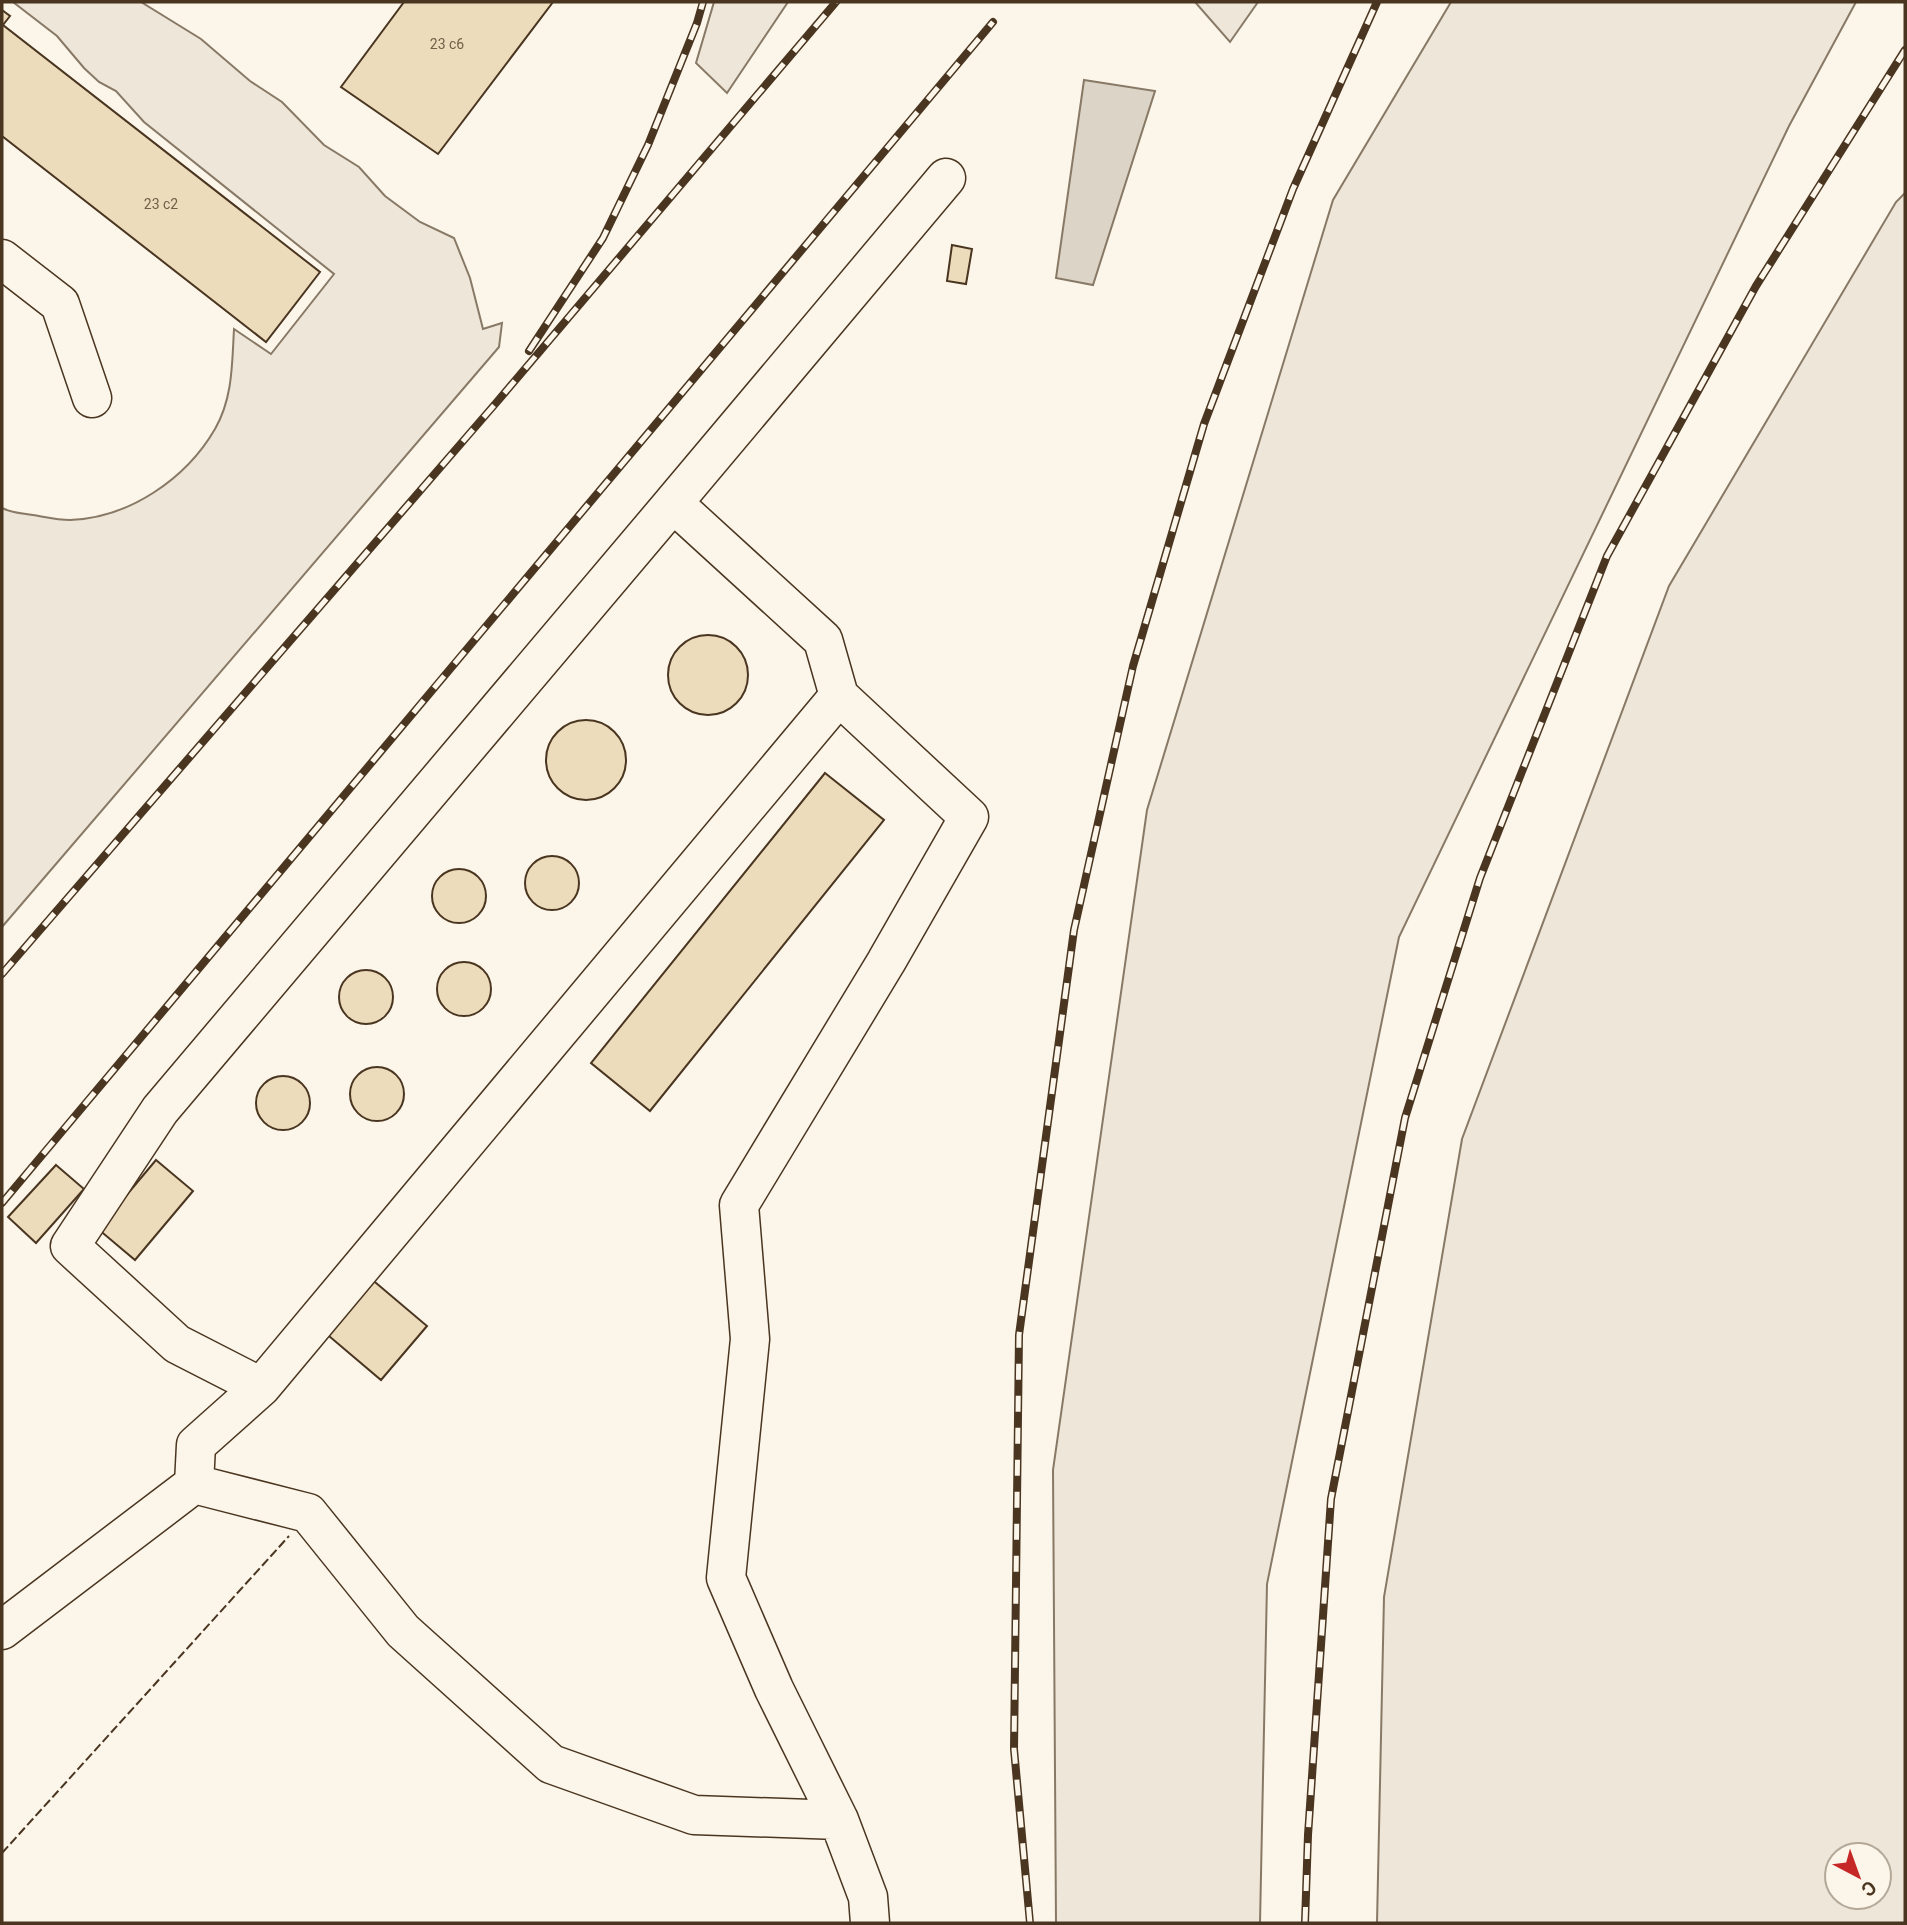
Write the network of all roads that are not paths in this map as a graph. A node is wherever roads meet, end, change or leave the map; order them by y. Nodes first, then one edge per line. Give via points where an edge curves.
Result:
1 (946, 178) dead end
2 (2, 259) edge
3 (92, 398) dead end
4 (673, 502) junction
5 (839, 696) junction
6 (261, 1387) junction
7 (194, 1484) junction
8 (2, 1630) edge
9 (839, 1820) junction
10 (870, 1923) edge

1 - 4 lane
2 - 3 lane via 60,304
4 - 5 lane via 823,640
4 - 6 lane via 160,1110 70,1246 177,1344
5 - 6 lane
5 - 9 lane via 969,817 739,1205 750,1339 726,1578
6 - 7 lane via 196,1445
7 - 8 lane
7 - 9 lane via 307,1513 403,1631 551,1764 694,1815
9 - 10 lane via 868,1897

